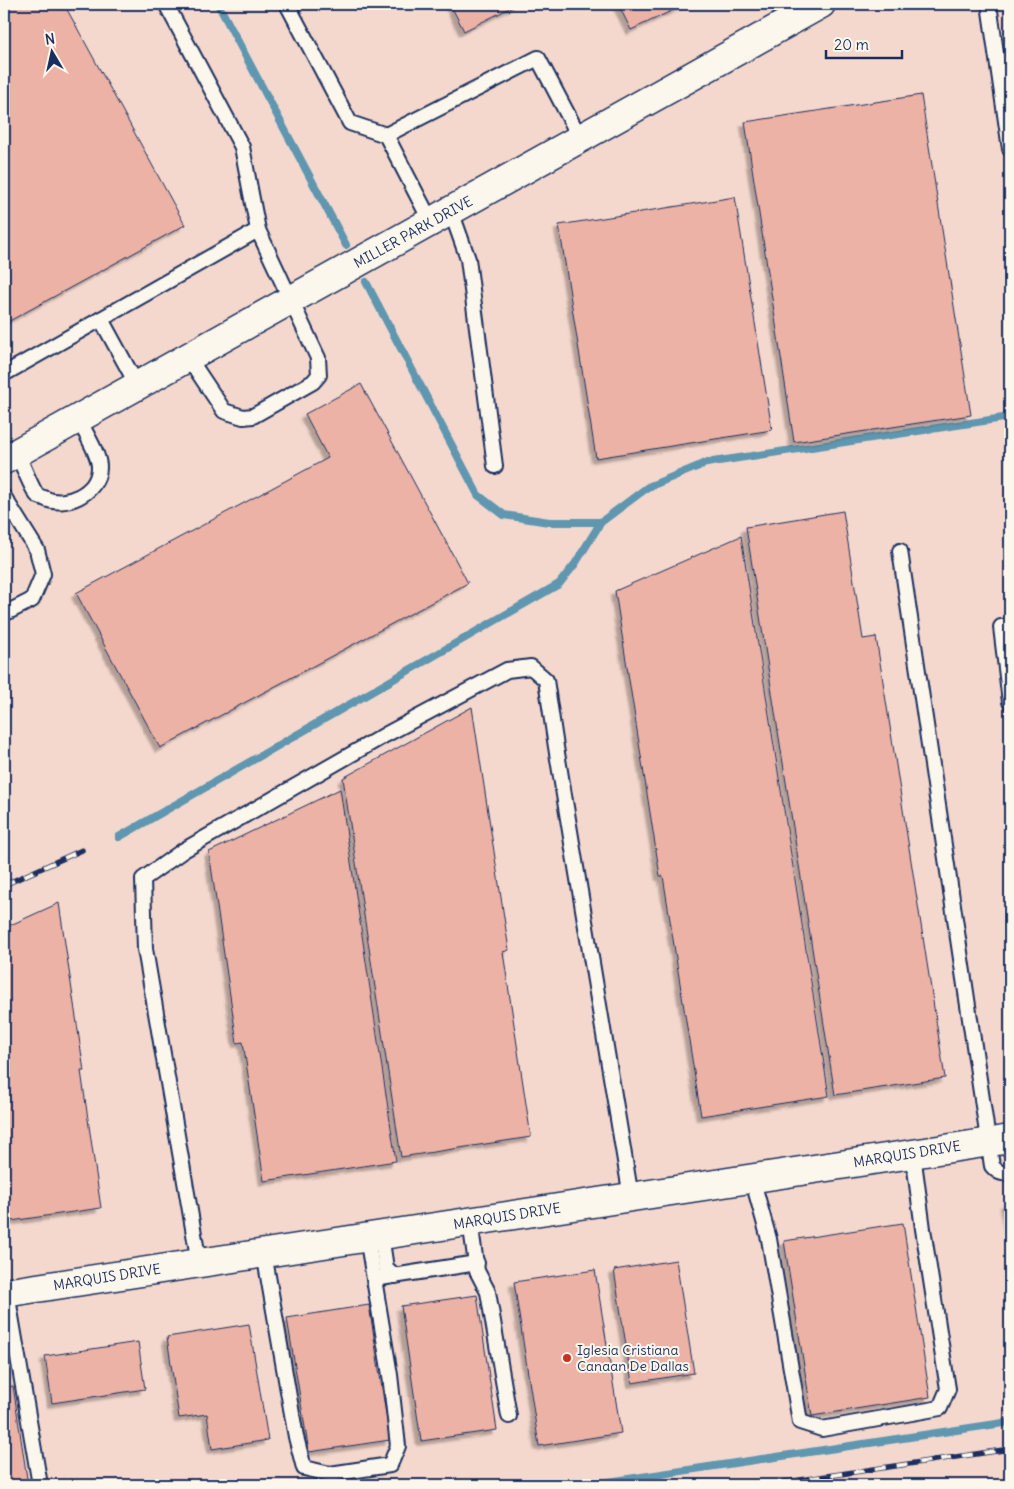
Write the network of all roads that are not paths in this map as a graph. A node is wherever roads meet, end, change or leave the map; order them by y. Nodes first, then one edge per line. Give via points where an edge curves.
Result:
1 (166, 4) edge
2 (287, 4) edge
3 (821, 4) edge
4 (989, 4) edge
5 (386, 135) junction
6 (580, 138) junction
7 (1010, 149) edge
8 (441, 216) junction
9 (258, 230) junction
10 (291, 300) junction
11 (101, 319) junction
12 (188, 357) junction
13 (4, 374) edge
14 (137, 385) junction
15 (78, 418) junction
16 (10, 456) edge
17 (495, 466) dead end
18 (4, 497) edge
19 (900, 552) dead end
20 (4, 614) edge
21 (1010, 626) edge
22 (1010, 702) edge
23 (999, 1140) edge
24 (913, 1154) junction
25 (1010, 1173) edge
26 (752, 1178) junction
27 (631, 1197) junction
28 (470, 1221) junction
29 (374, 1236) junction
30 (264, 1253) junction
31 (199, 1263) junction
32 (477, 1263) junction
33 (395, 1276) junction
34 (374, 1279) junction
35 (5, 1293) edge
36 (10, 1345) edge
37 (509, 1416) dead end
38 (40, 1485) edge

1 - 9 lane via 242,147
2 - 5 lane via 350,123
3 - 6 street, MILLER PARK DRIVE
4 - 7 lane
5 - 6 lane via 538,58
5 - 8 lane
6 - 8 street, MILLER PARK DRIVE
8 - 10 street, MILLER PARK DRIVE
8 - 17 lane via 468,259
9 - 10 lane
9 - 11 lane
10 - 12 street, MILLER PARK DRIVE
10 - 12 lane via 318,358 319,376 253,416 243,417 224,411
11 - 13 lane
11 - 14 lane
12 - 14 street, MILLER PARK DRIVE
14 - 15 street, MILLER PARK DRIVE
15 - 16 street, MILLER PARK DRIVE
15 - 16 lane via 99,462 99,470 89,490 72,500 50,501 37,495
18 - 20 lane via 37,550 43,574 32,600
19 - 23 lane
21 - 22 lane via 1001,627
23 - 24 street, MARQUIS DRIVE
23 - 25 lane via 992,1166 997,1172
24 - 26 street, MARQUIS DRIVE
24 - 26 lane via 948,1389 940,1408 822,1429 800,1422 769,1239
26 - 27 street, MARQUIS DRIVE
27 - 28 street, MARQUIS DRIVE
27 - 31 lane via 546,680 531,667 507,670 385,735 193,845 144,879 145,949
28 - 29 street, MARQUIS DRIVE
28 - 32 lane
29 - 30 street, MARQUIS DRIVE
29 - 33 lane via 386,1268
29 - 34 lane
30 - 31 street, MARQUIS DRIVE
30 - 34 lane via 304,1468 330,1474 390,1465 398,1446
31 - 35 street, MARQUIS DRIVE
32 - 33 lane
32 - 37 lane via 488,1292
33 - 34 lane
35 - 36 lane
36 - 38 lane

